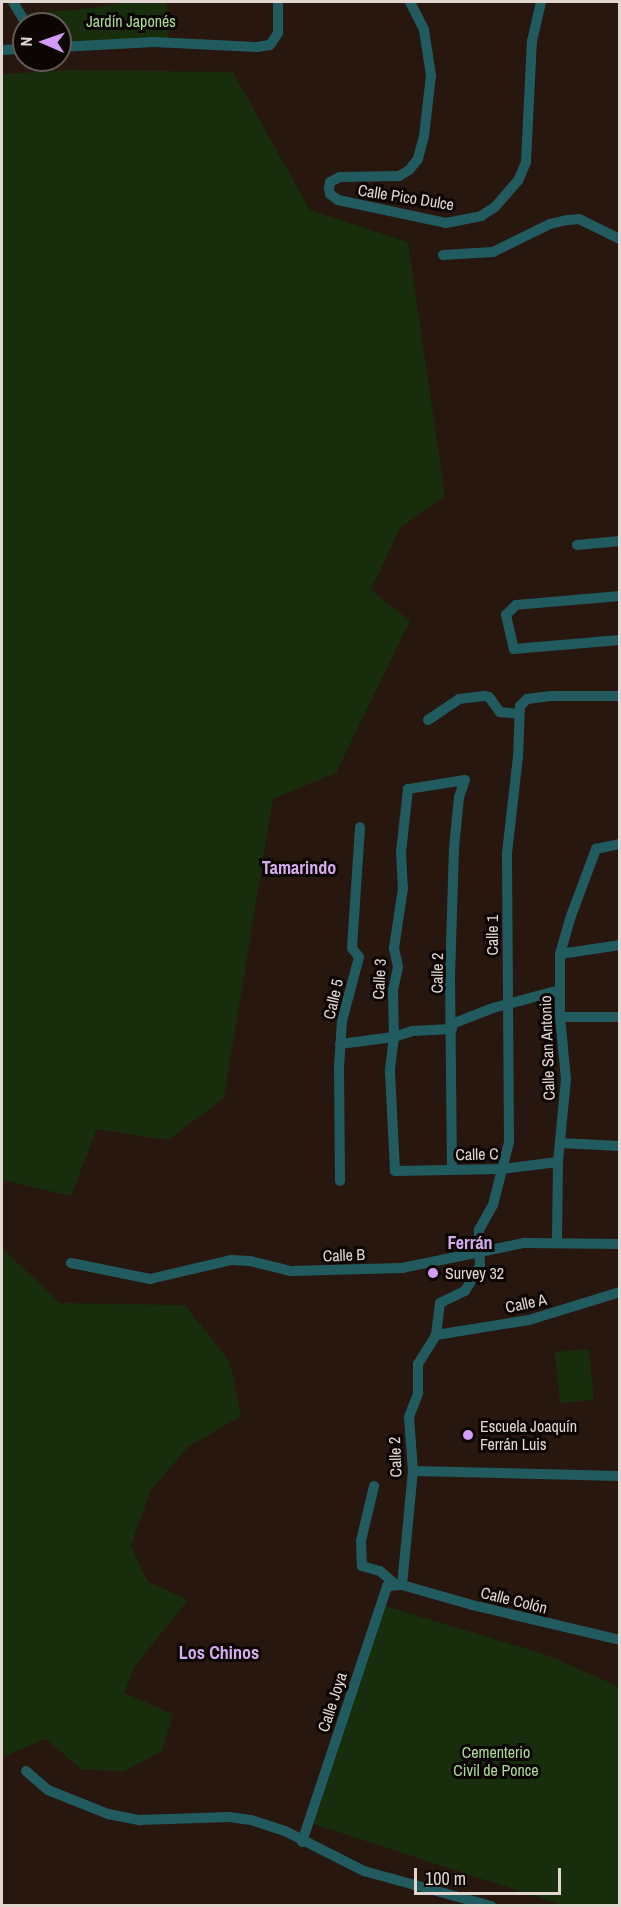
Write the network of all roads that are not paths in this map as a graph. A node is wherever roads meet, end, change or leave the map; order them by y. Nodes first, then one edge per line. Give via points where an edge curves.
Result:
1 (278, 2) edge
2 (410, 2) edge
3 (541, 2) edge
4 (72, 45) edge
5 (620, 239) edge
6 (443, 255) dead end
7 (620, 541) edge
8 (577, 545) dead end
9 (620, 596) edge
10 (620, 640) edge
11 (620, 696) edge
12 (519, 714) junction
13 (428, 720) dead end
14 (465, 780) joint
15 (360, 827) dead end
16 (620, 843) edge
17 (620, 945) edge
18 (560, 954) junction
19 (560, 990) junction
20 (507, 1004) junction
21 (560, 1017) junction
22 (620, 1017) edge
23 (452, 1027) junction
24 (394, 1037) junction
25 (340, 1044) junction
26 (560, 1143) junction
27 (620, 1146) edge
28 (558, 1162) junction
29 (452, 1169) junction
30 (502, 1169) junction
31 (395, 1172) joint
32 (340, 1181) dead end
33 (557, 1243) junction
34 (620, 1244) edge
35 (480, 1251) junction
36 (71, 1263) dead end
37 (620, 1292) edge
38 (436, 1335) junction
39 (412, 1471) junction
40 (620, 1476) edge
41 (374, 1486) dead end
42 (398, 1584) junction
43 (620, 1640) edge
44 (26, 1771) dead end
45 (302, 1842) junction
46 (491, 1905) edge

1 - 4 street via 278,33 270,45 154,42
2 - 3 street, Calle Pico Dulce via 424,30 431,75 418,159 399,176 340,177 330,182 329,188 338,200 446,223 491,210 518,181 526,162 532,41
5 - 6 street via 579,219 556,223 493,252
7 - 8 street
9 - 10 street via 516,605 506,615 514,649
11 - 12 street, Calle 1 via 553,696 522,702
12 - 13 street via 500,712 484,696 459,699
12 - 20 street, Calle 1 via 507,853
14 - 23 street, Calle 2 via 459,797 454,848
14 - 24 street, Calle 3 via 408,789 401,852 403,888 394,948 398,968 393,990
15 - 25 street, Calle 5 via 352,948 359,957
16 - 18 street, Calle San Antonio via 596,849 591,858
17 - 18 street
18 - 19 street, Calle San Antonio
19 - 20 street
19 - 21 street, Calle San Antonio
20 - 23 street via 479,1012
20 - 30 street, Calle 1 via 509,1142
21 - 22 street
21 - 26 street, Calle San Antonio via 566,1079
23 - 24 street via 412,1030
23 - 29 street, Calle 2
24 - 25 street
24 - 31 street, Calle 3 via 390,1072
25 - 32 street, Calle 5
26 - 27 street
26 - 28 street, Calle San Antonio
28 - 30 street, Calle C
28 - 33 street, Calle San Antonio
29 - 30 street, Calle C
29 - 31 street, Calle C
30 - 35 street, Calle 1 via 493,1205 480,1226
33 - 34 street, Calle B
33 - 35 street, Calle B via 524,1243
35 - 36 street, Calle B via 422,1265 359,1270 290,1271 231,1260 150,1279
35 - 38 street, Calle 1 via 480,1266 471,1284 440,1303
37 - 38 street, Calle A via 529,1320
38 - 39 street, Calle 2 via 418,1364 418,1393 409,1417
39 - 40 street
39 - 42 street, Calle 2
41 - 42 street, Calle Colón via 361,1541 362,1566 380,1571
42 - 43 street, Calle Colón
42 - 45 street, Calle Joya via 385,1589
44 - 45 street via 48,1790 108,1814 140,1820 241,1817 285,1831
45 - 46 street via 364,1871

